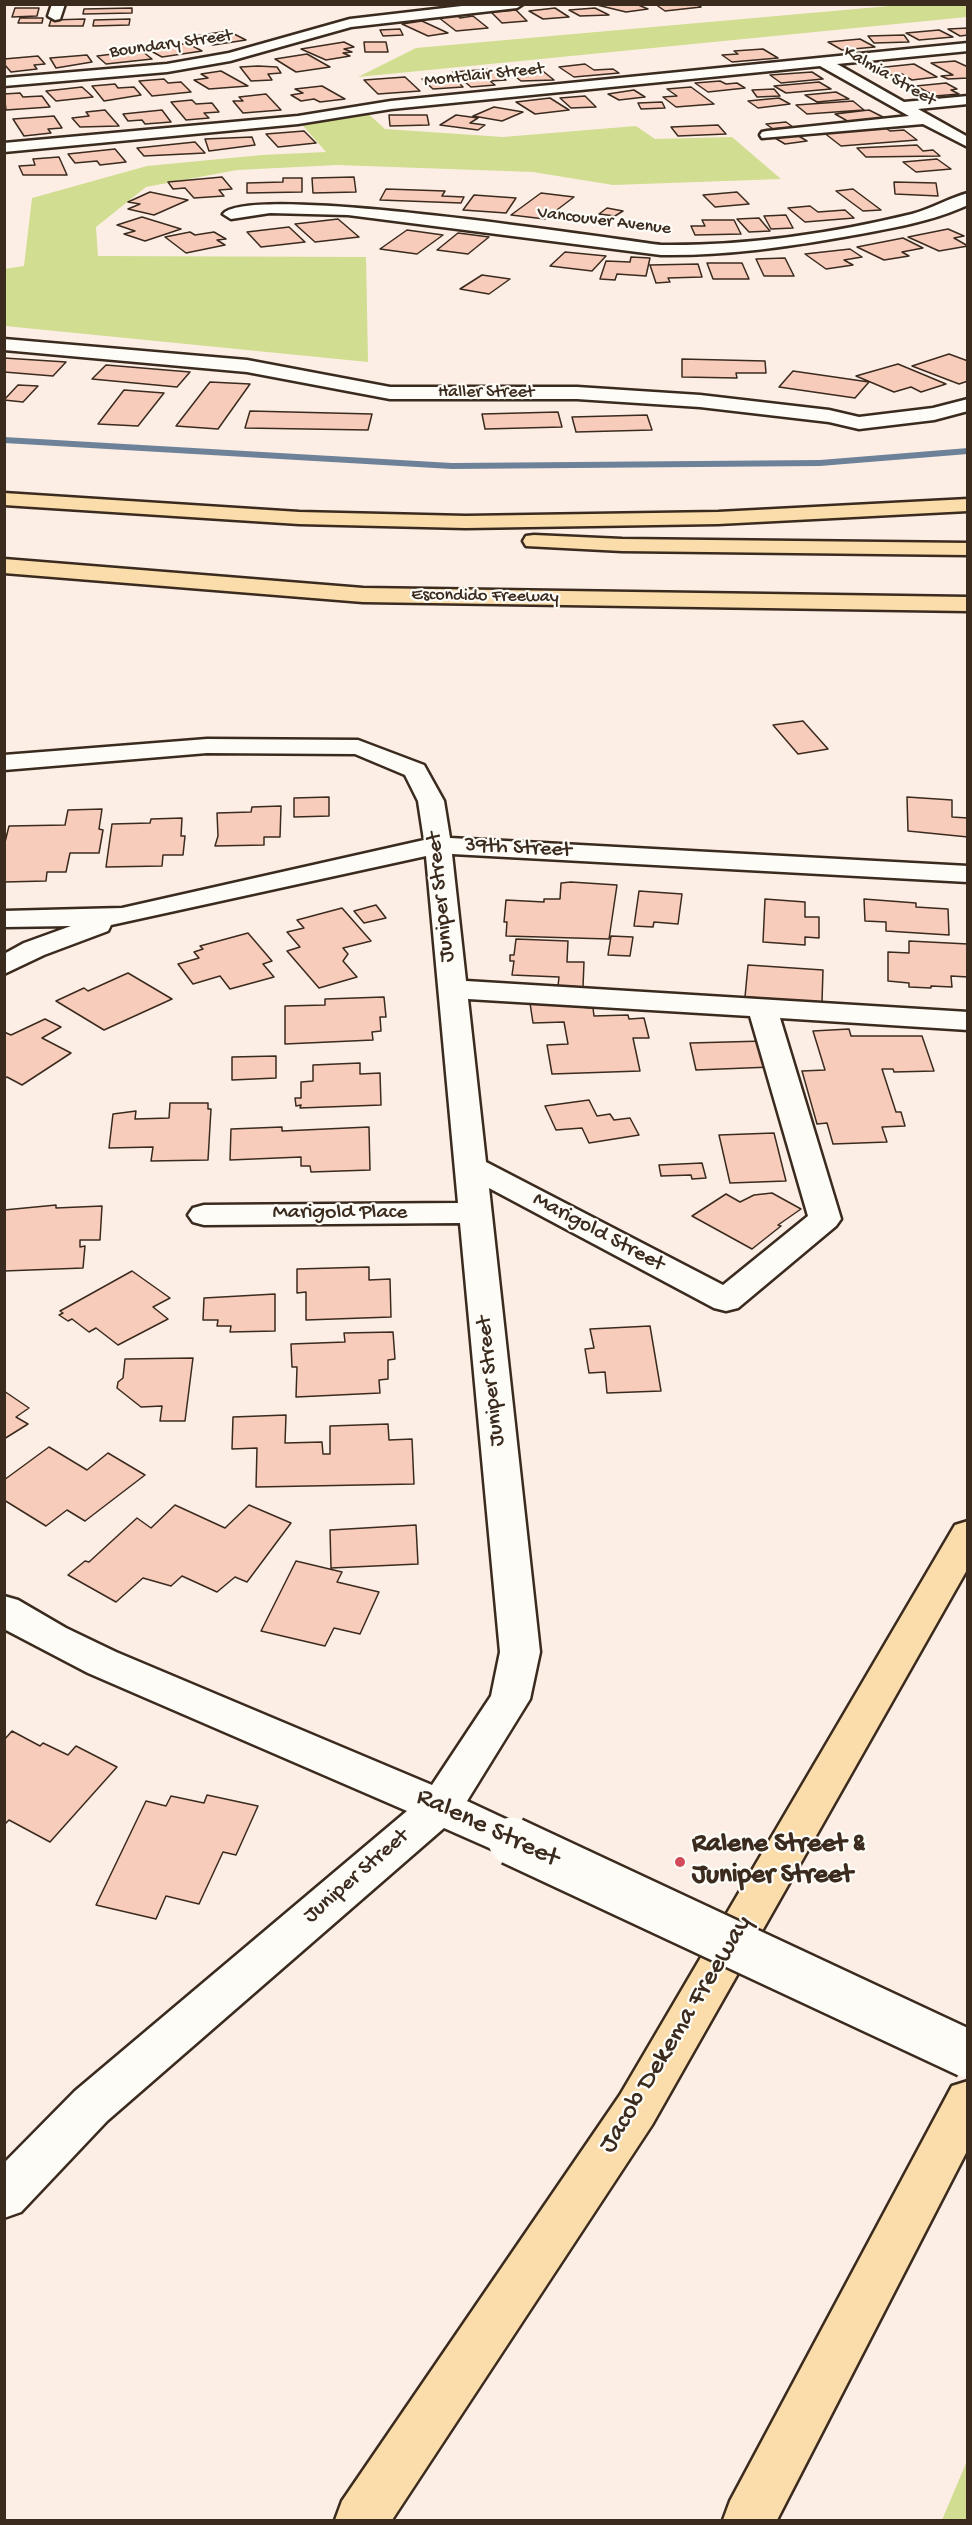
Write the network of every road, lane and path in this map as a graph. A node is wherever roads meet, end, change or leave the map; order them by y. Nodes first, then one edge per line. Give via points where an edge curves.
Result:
1 (517, 4) edge
2 (968, 47) edge
3 (823, 62) junction
4 (4, 82) edge
5 (968, 100) edge
6 (903, 106) junction
7 (925, 119) junction
8 (767, 135) dead end
9 (968, 143) edge
10 (4, 148) edge
11 (968, 198) edge
12 (231, 214) dead end
13 (4, 344) edge
14 (968, 405) edge
15 (4, 499) edge
16 (968, 505) edge
17 (4, 513) edge
18 (968, 549) edge
19 (4, 566) edge
20 (968, 604) edge
21 (4, 763) edge
22 (438, 845) junction
23 (968, 874) edge
24 (122, 916) junction
25 (4, 919) edge
26 (4, 966) edge
27 (451, 989) junction
28 (762, 1008) junction
29 (968, 1021) edge
30 (470, 1166) junction
31 (476, 1213) junction
32 (204, 1215) dead end
33 (968, 1534) edge
34 (4, 1610) edge
35 (441, 1806) junction
36 (968, 2054) edge
37 (968, 2101) edge
38 (4, 2196) edge
39 (361, 2520) edge
40 (749, 2520) edge

1 - 4 street, Boundary Street via 350,22 195,64
2 - 3 street, Montclair Street
3 - 6 street, Kalmia Street
3 - 10 street, Montclair Street
5 - 6 street
6 - 7 street, Kalmia Street
7 - 8 street
7 - 9 street, Kalmia Street
11 - 12 street, Vancouver Avenue via 927,216 785,243 700,252 348,210 270,208
13 - 14 street, Haller Street via 247,366 390,393 577,393 678,399 859,423 934,414
15 - 16 highway via 300,518 479,522 728,518
17 - 18 highway via 622,545
19 - 20 highway, Escondido Freeway via 363,595
21 - 22 street, Juniper Street via 207,746 358,747 415,770 431,801
22 - 23 street, 39th Street
22 - 24 street, 39th Street
22 - 27 street, Juniper Street
24 - 25 street, 39th Street
24 - 26 street via 34,949
27 - 28 street
27 - 30 street, Juniper Street
28 - 29 street
28 - 30 street, Marigold Street via 825,1219 726,1300
30 - 31 street, Juniper Street
31 - 32 street, Marigold Place
31 - 35 street, Juniper Street via 520,1652 510,1699
33 - 39 highway, Jacob Dekema Freeway via 636,2110
34 - 35 street, Ralene Street via 34,1630 120,1671
35 - 36 street, Ralene Street, bridge
35 - 38 street, Juniper Street via 91,2106
37 - 40 highway

